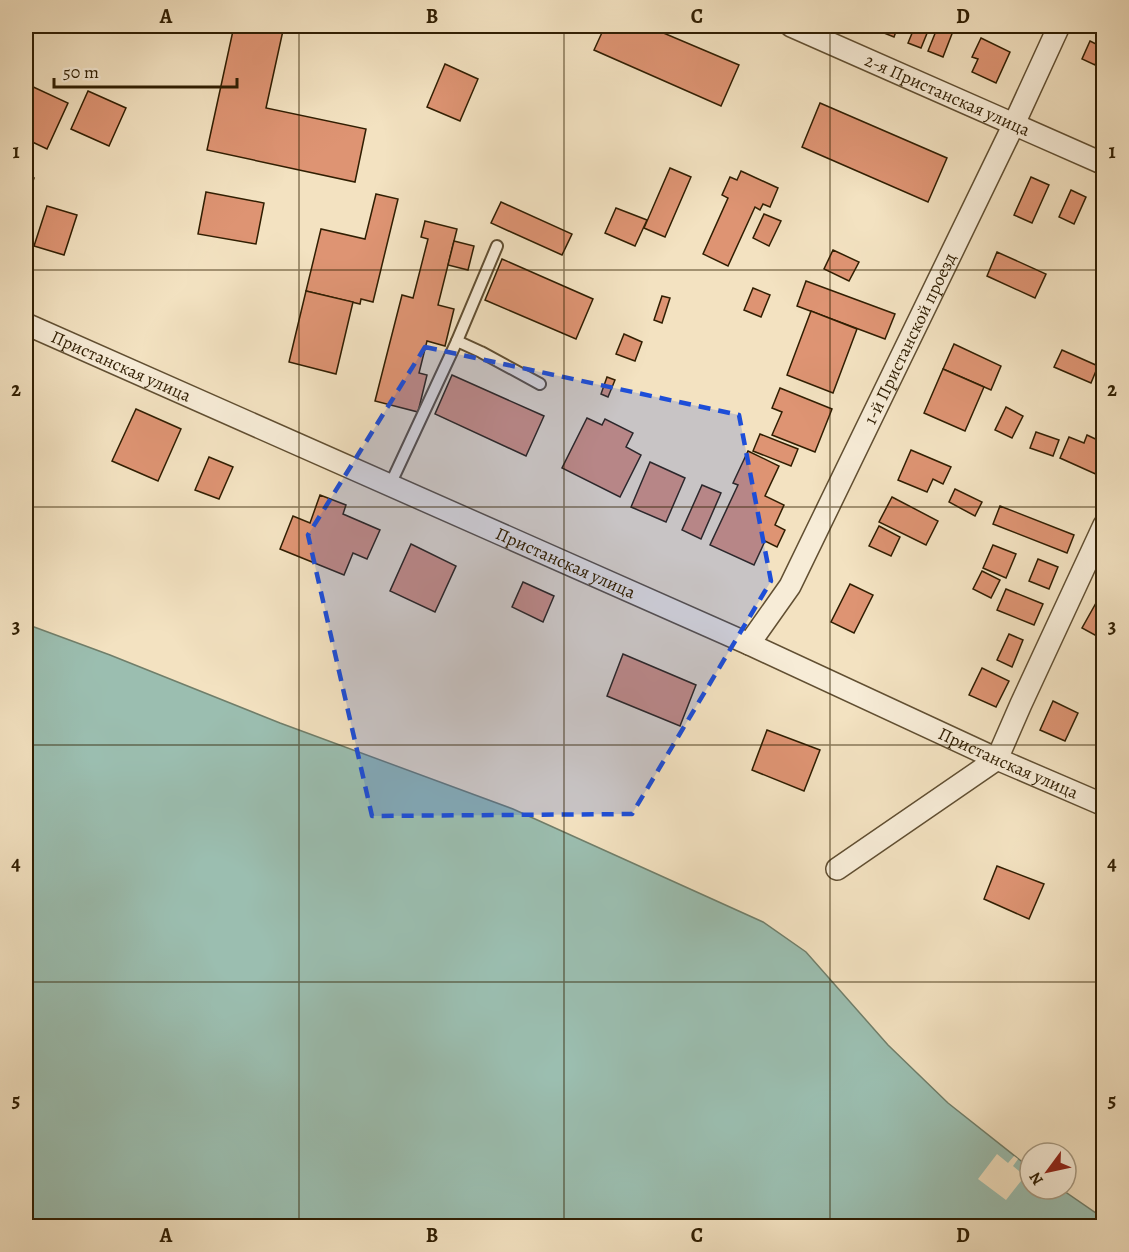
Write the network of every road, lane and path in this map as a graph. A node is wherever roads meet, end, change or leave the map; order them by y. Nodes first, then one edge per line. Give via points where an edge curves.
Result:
1 (791, 26) edge
2 (1059, 26) edge
3 (1014, 124) junction
4 (1104, 164) edge
5 (497, 246) dead end
6 (26, 324) edge
7 (457, 341) junction
8 (540, 384) dead end
9 (390, 485) junction
10 (1104, 525) edge
11 (749, 644) junction
12 (997, 759) junction
13 (1104, 805) edge
14 (837, 869) dead end

1 - 3 street, 2-я Пристанская улица
2 - 3 street, 1-й Пристанской проезд
3 - 4 street, 2-я Пристанская улица
3 - 11 street, 1-й Пристанской проезд via 790,586
5 - 7 lane
6 - 9 street, Пристанская улица
7 - 8 lane
7 - 9 lane
9 - 11 street, Пристанская улица
10 - 12 street
11 - 12 street, Пристанская улица
12 - 13 street, Пристанская улица
12 - 14 street

